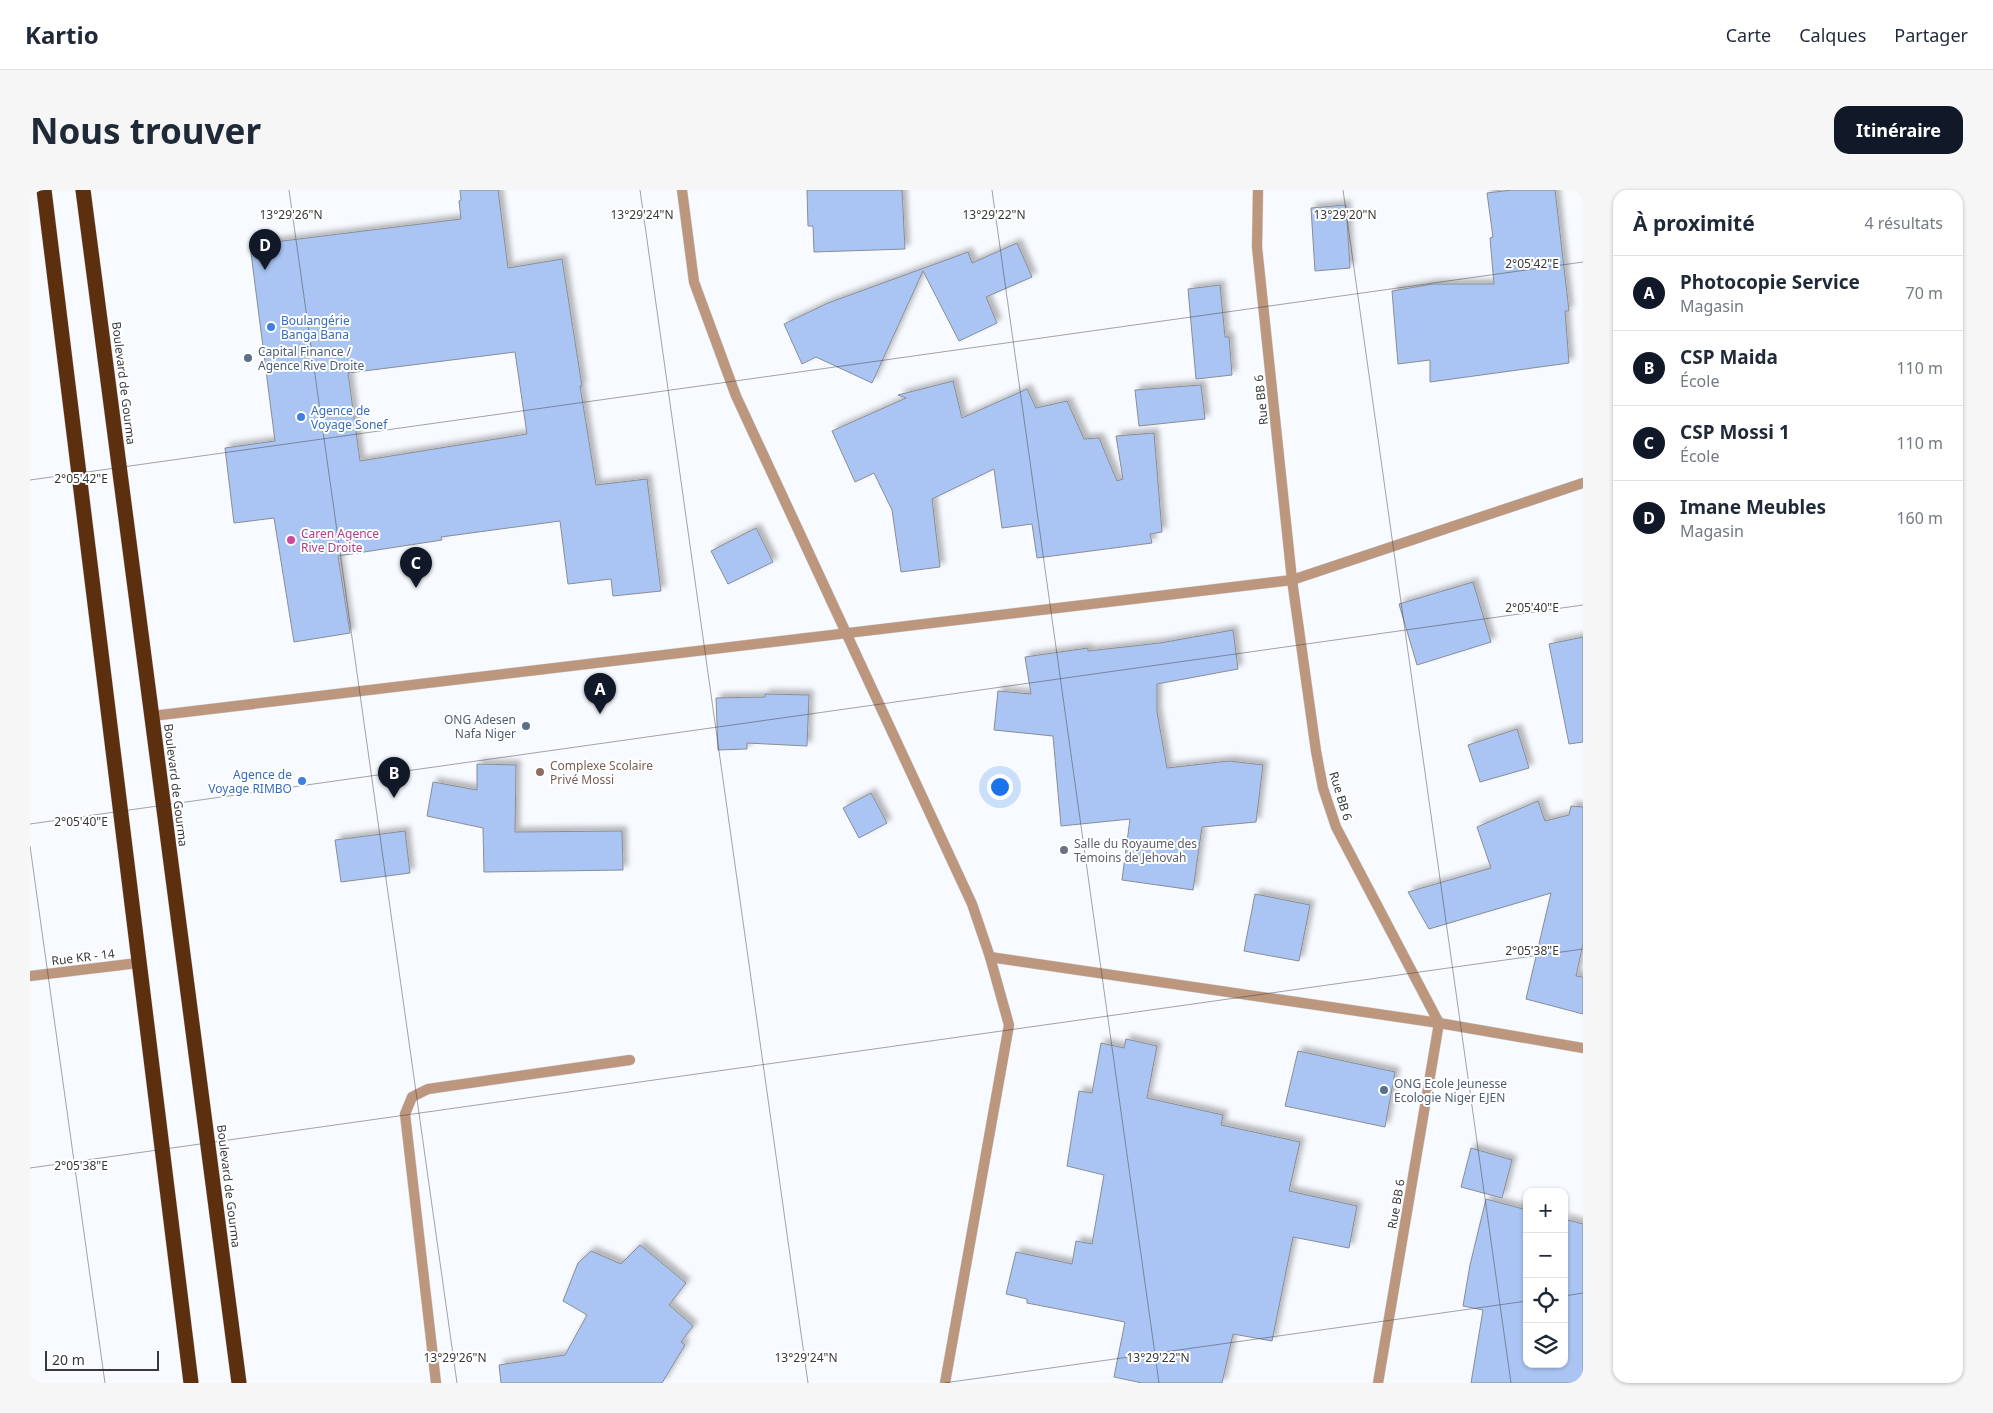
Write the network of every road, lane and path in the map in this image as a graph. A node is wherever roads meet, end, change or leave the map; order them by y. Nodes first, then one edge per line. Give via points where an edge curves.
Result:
1 (44, 190) edge
2 (83, 190) edge
3 (682, 190) edge
4 (1258, 190) edge
5 (1583, 483) edge
6 (1292, 580) junction
7 (844, 632) junction
8 (152, 716) junction
9 (990, 957) junction
10 (138, 963) junction
11 (30, 976) edge
12 (1439, 1023) junction
13 (1583, 1048) edge
14 (630, 1060) dead end
15 (191, 1383) edge
16 (240, 1383) edge
17 (436, 1383) edge
18 (945, 1383) edge
19 (1378, 1383) edge

1 - 10 highway
2 - 8 highway, Boulevard de Gourma
3 - 7 street via 694,282 733,387
4 - 6 street, Rue BB 6 via 1258,247
5 - 6 street
6 - 7 street
6 - 12 street, Rue BB 6 via 1323,788 1336,827
7 - 8 street
7 - 9 street via 972,904
8 - 16 highway, Boulevard de Gourma
9 - 12 street
9 - 18 street via 1009,1025
10 - 11 street, Rue KR - 14
10 - 15 highway
12 - 13 street
12 - 19 street, Rue BB 6
14 - 17 street via 428,1089 412,1096 405,1114

